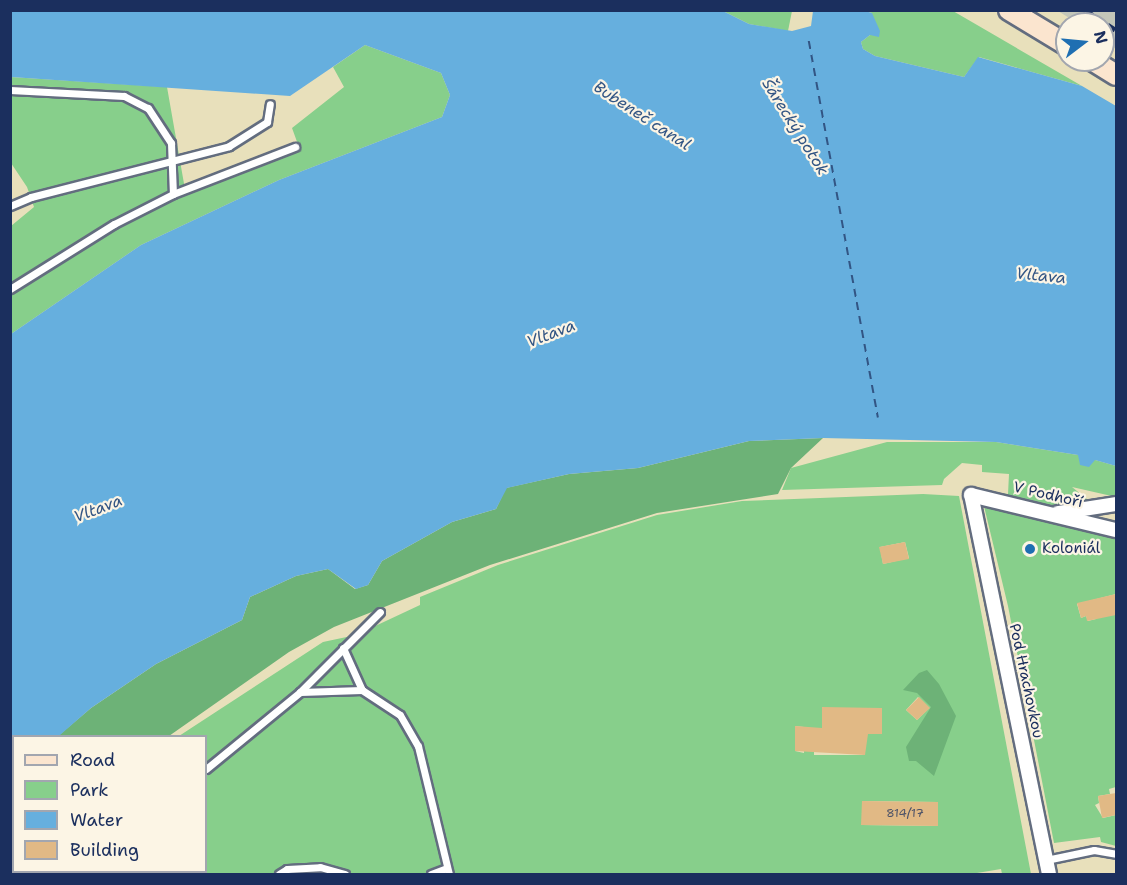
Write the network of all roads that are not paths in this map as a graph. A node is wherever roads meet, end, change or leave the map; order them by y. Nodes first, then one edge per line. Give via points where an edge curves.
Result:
1 (1009, 10) edge
2 (1055, 38) edge
3 (10, 90) edge
4 (270, 104) dead end
5 (295, 147) dead end
6 (174, 160) junction
7 (173, 194) junction
8 (10, 206) edge
9 (10, 288) edge
10 (971, 495) joint
11 (1116, 504) edge
12 (1056, 513) junction
13 (1116, 530) edge
14 (380, 612) dead end
15 (343, 648) junction
16 (362, 690) junction
17 (300, 692) junction
18 (207, 768) edge
19 (1116, 854) edge
20 (1046, 860) junction
21 (448, 871) edge
22 (279, 874) edge
23 (345, 874) edge
24 (431, 874) edge
25 (1048, 874) edge

1 - 2 main road
3 - 6 lane via 124,96 148,108 171,143
4 - 6 lane via 267,122 229,146
5 - 7 lane
6 - 7 lane
6 - 8 lane
7 - 9 lane via 114,224
10 - 12 street, V Podhoří
10 - 20 street, Pod Hrachovkou
11 - 12 street
12 - 13 street, V Podhoří
14 - 15 lane
15 - 16 lane
15 - 17 lane
16 - 17 lane
16 - 21 lane via 400,715 418,746
17 - 18 lane
19 - 20 lane via 1094,850
20 - 25 street, Pod Hrachovkou
21 - 24 lane
22 - 23 lane via 287,869 320,867

